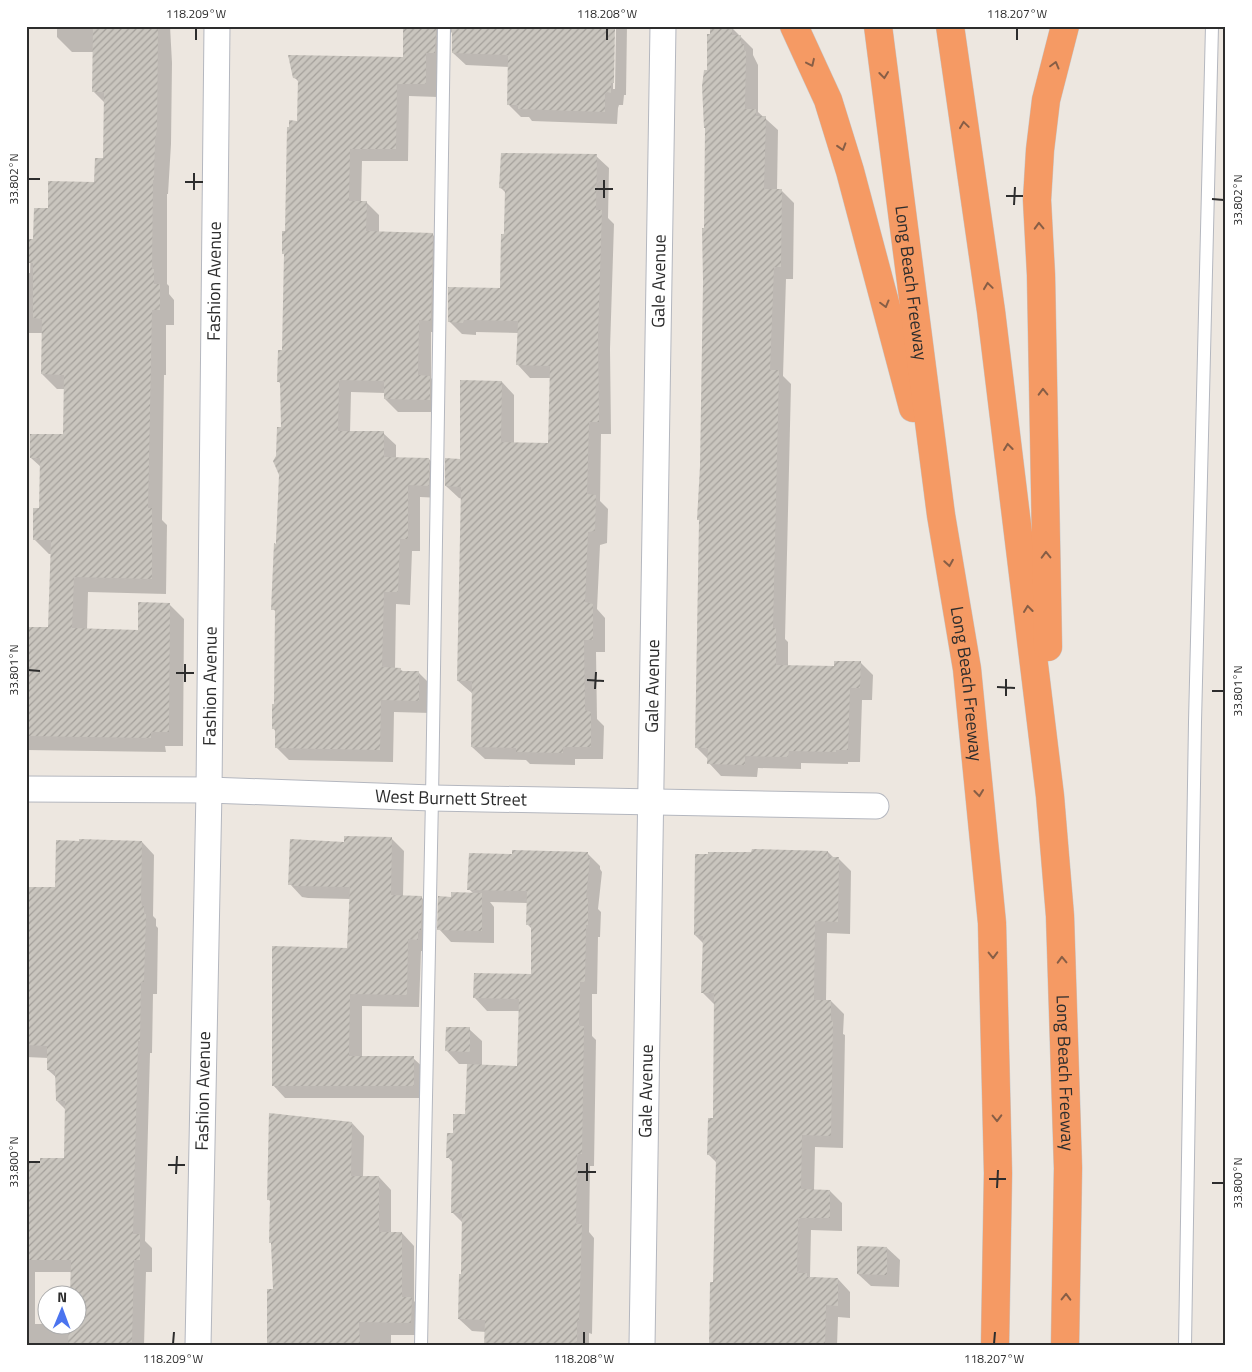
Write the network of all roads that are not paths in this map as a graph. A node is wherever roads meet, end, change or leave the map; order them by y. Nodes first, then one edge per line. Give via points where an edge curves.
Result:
1 (217, 26) edge
2 (444, 26) edge
3 (663, 26) edge
4 (794, 26) edge
5 (878, 26) edge
6 (950, 26) edge
7 (1066, 26) edge
8 (1212, 26) edge
9 (941, 515) junction
10 (26, 789) edge
11 (209, 790) junction
12 (1050, 796) junction
13 (432, 798) junction
14 (650, 802) junction
15 (876, 806) dead end
16 (198, 1346) edge
17 (421, 1346) edge
18 (642, 1346) edge
19 (995, 1346) edge
20 (1065, 1346) edge
21 (1185, 1346) edge

1 - 11 street, Fashion Avenue
2 - 13 lane
3 - 14 street, Gale Avenue
4 -> 9 highway via 828,100 850,172
5 -> 9 highway, Long Beach Freeway
12 -> 6 highway, Long Beach Freeway via 991,311
12 -> 7 highway via 1038,200 1046,100
8 - 21 lane via 1195,722
9 -> 19 highway, Long Beach Freeway via 967,669 992,923 998,1173
10 - 11 street, West Burnett Street
11 - 13 street, West Burnett Street
11 - 16 street, Fashion Avenue
20 -> 12 highway, Long Beach Freeway via 1068,1149 1060,916
13 - 14 street, West Burnett Street
13 - 17 lane
14 - 15 street, West Burnett Street
14 - 18 street, Gale Avenue

